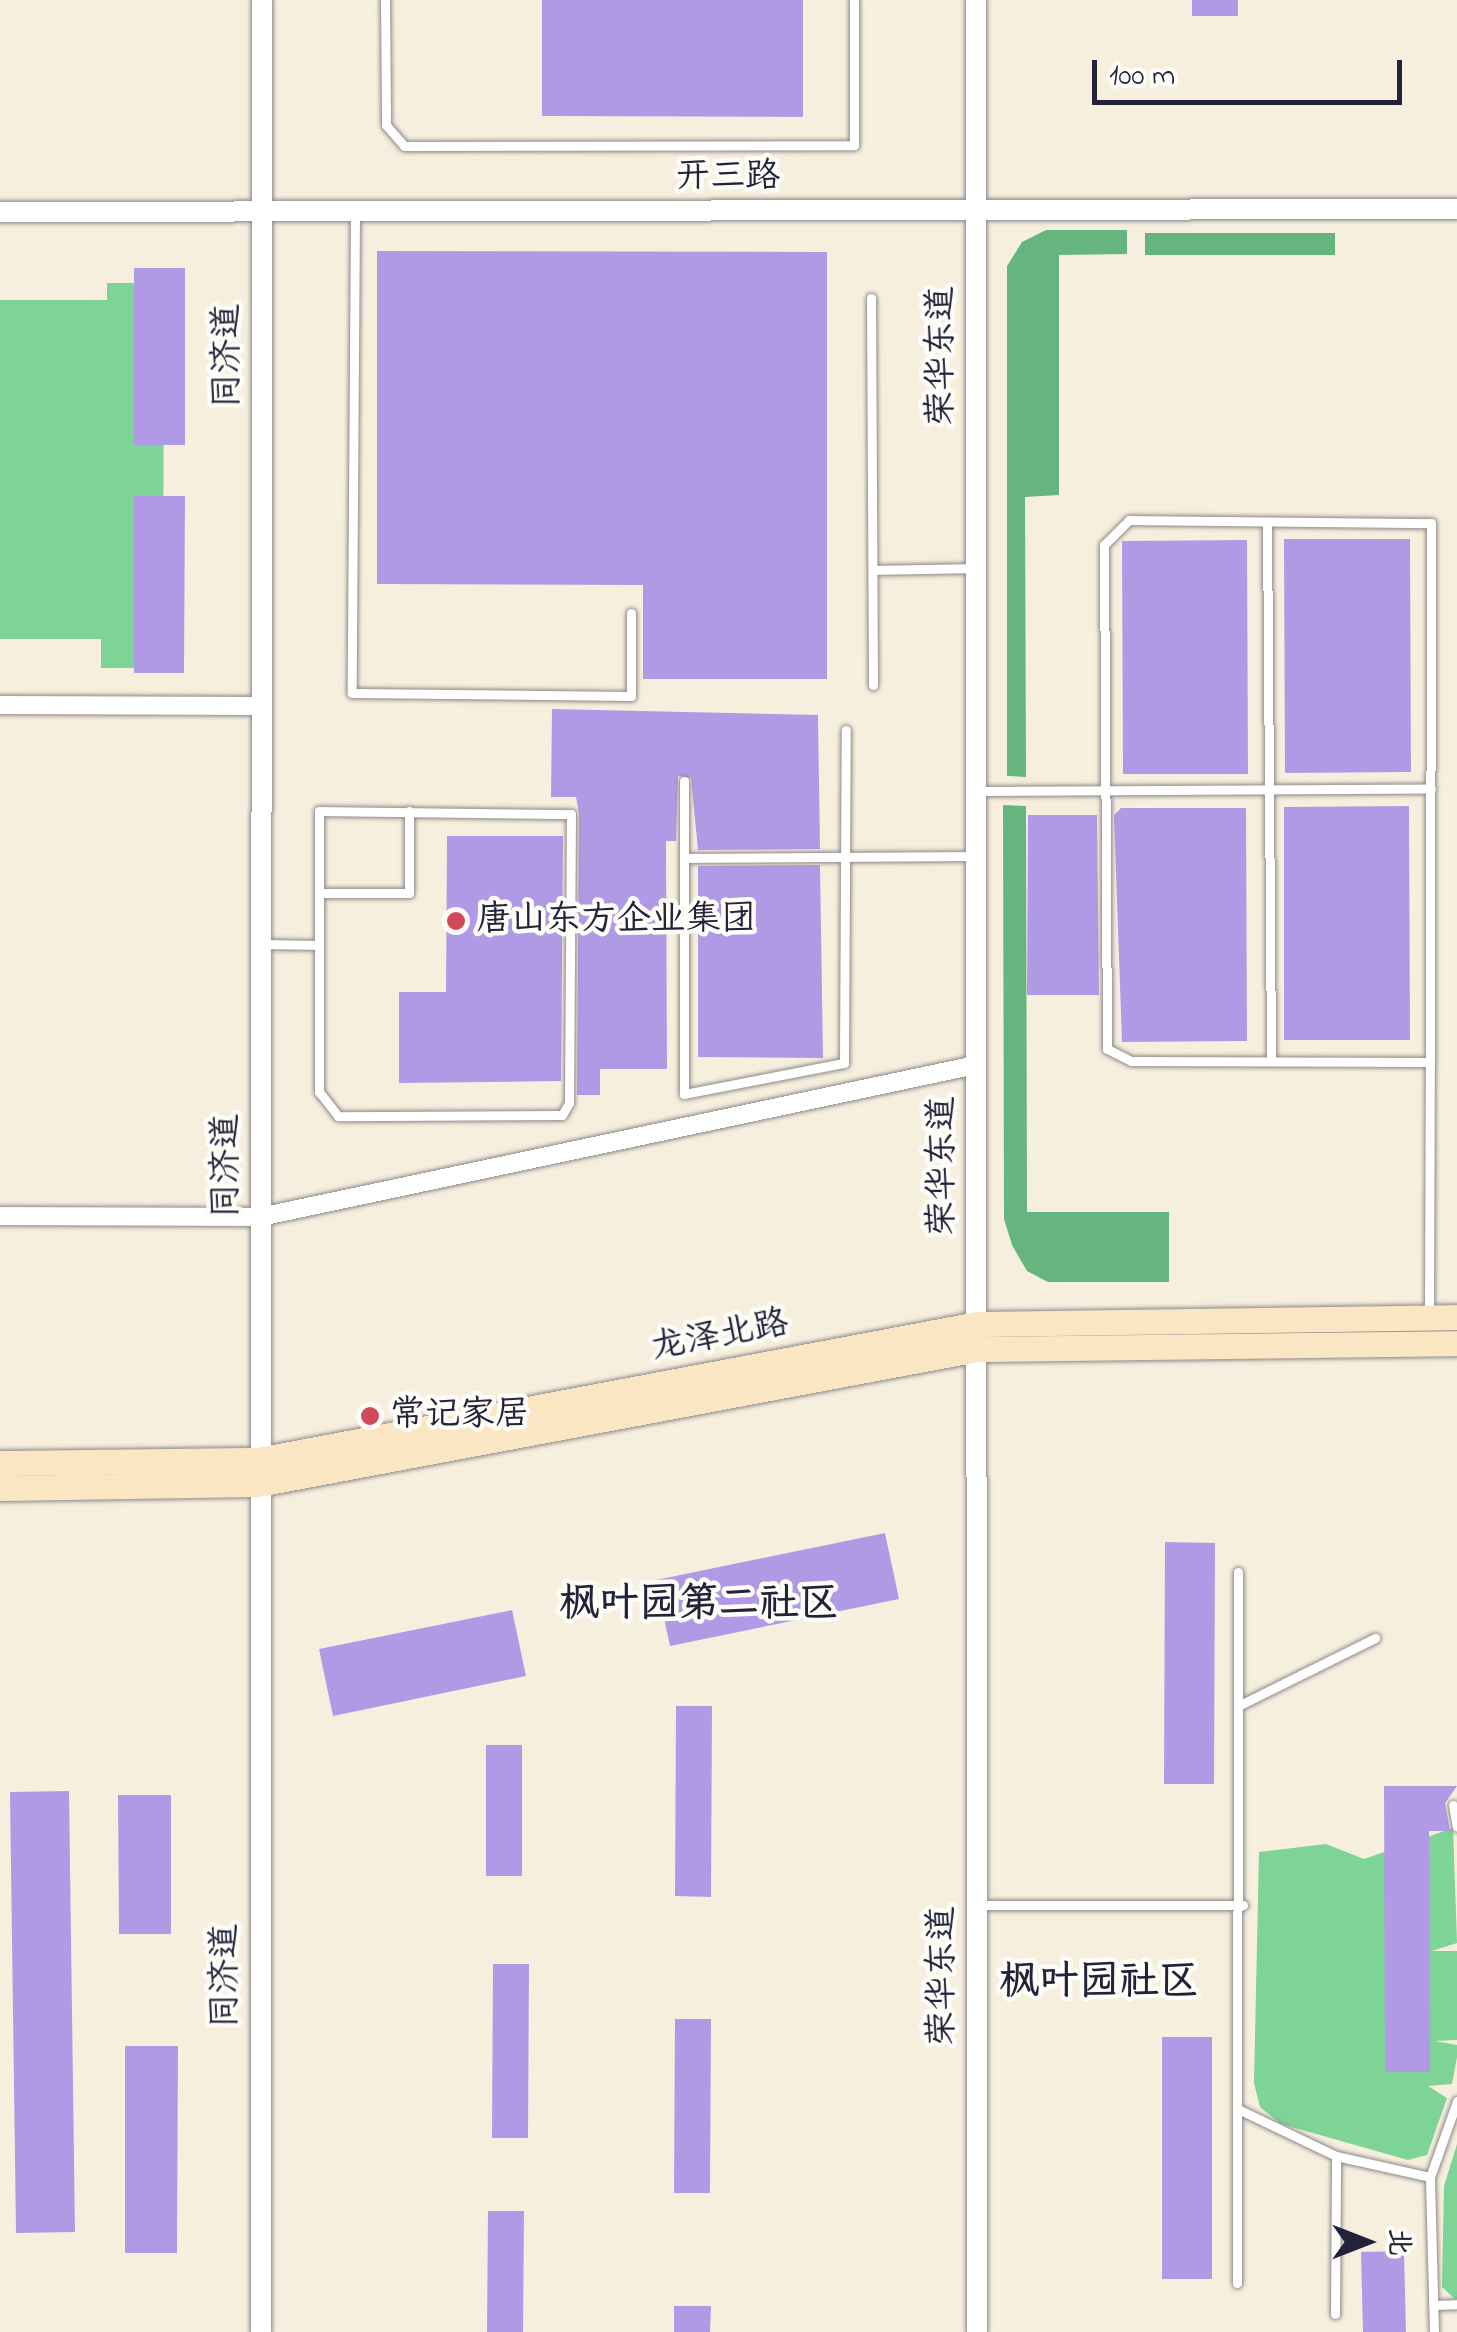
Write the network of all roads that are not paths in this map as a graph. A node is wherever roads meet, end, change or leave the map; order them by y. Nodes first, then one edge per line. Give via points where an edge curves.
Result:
1 (262, 0) edge
2 (385, 0) edge
3 (854, 0) edge
4 (976, 0) edge
5 (1457, 209) edge
6 (976, 210) junction
7 (262, 211) junction
8 (354, 211) junction
9 (0, 212) edge
10 (872, 298) dead end
11 (1267, 522) junction
12 (976, 568) junction
13 (872, 570) junction
14 (631, 613) dead end
15 (873, 685) dead end
16 (0, 704) edge
17 (260, 706) junction
18 (846, 730) dead end
19 (684, 781) dead end
20 (1104, 790) junction
21 (1268, 790) junction
22 (1431, 790) junction
23 (974, 791) junction
24 (408, 811) junction
25 (974, 856) junction
26 (846, 857) junction
27 (684, 858) junction
28 (320, 893) junction
29 (260, 944) junction
30 (320, 945) junction
31 (1271, 1062) junction
32 (1430, 1062) junction
33 (976, 1065) junction
34 (0, 1216) edge
35 (260, 1218) junction
36 (1457, 1317) edge
37 (1429, 1318) junction
38 (976, 1337) junction
39 (1457, 1343) edge
40 (0, 1463) edge
41 (258, 1472) junction
42 (0, 1488) edge
43 (1238, 1572) dead end
44 (1375, 1638) dead end
45 (1240, 1705) junction
46 (1452, 1805) dead end
47 (1457, 1827) edge
48 (976, 1905) junction
49 (1243, 1905) junction
50 (1457, 2101) edge
51 (1240, 2110) junction
52 (1336, 2156) junction
53 (1430, 2177) junction
54 (1237, 2283) dead end
55 (1433, 2304) junction
56 (1457, 2304) edge
57 (1335, 2314) dead end
58 (261, 2332) edge
59 (977, 2332) edge
60 (1434, 2332) edge

1 - 7 street, 同济道
2 - 3 lane via 386,125 404,146 463,146 854,145
4 - 6 street, 荣华东道
5 - 6 street, 开三路
6 - 8 street, 开三路
6 - 12 street, 荣华东道
7 - 8 street, 开三路
7 - 9 street, 开三路
7 - 17 street, 同济道
8 - 14 lane via 352,693 631,696
10 - 13 lane
11 - 20 lane via 1129,520 1110,533
11 - 21 lane
11 - 22 lane via 1431,523
12 - 13 lane
12 - 23 street, 荣华东道
13 - 15 lane
16 - 17 street
17 - 29 street, 同济道
18 - 26 lane
19 - 27 lane
20 - 21 lane
20 - 23 lane
20 - 31 lane via 1107,1049 1131,1061
21 - 22 lane
21 - 31 lane
22 - 32 lane
23 - 25 street, 荣华东道
24 - 28 lane via 320,811
24 - 28 lane via 409,893
24 - 30 lane via 571,814 569,1103 562,1115 338,1116 320,1092
25 - 26 lane
25 - 33 street, 荣华东道
26 - 27 lane
26 - 27 lane via 844,1063 684,1094
28 - 30 lane
29 - 30 lane
29 - 35 street, 同济道
31 - 32 lane
32 - 37 lane
33 - 35 street
33 - 38 street, 荣华东道
34 - 35 street
35 - 41 street, 同济道
36 - 37 main road, 龙泽北路
37 - 38 main road, 龙泽北路
38 - 39 main road, 龙泽北路
38 - 41 main road, 龙泽北路
38 - 48 street, 荣华东道
40 - 41 main road, 龙泽北路
41 - 42 main road, 龙泽北路
41 - 58 street, 同济道
43 - 45 lane
44 - 45 lane
45 - 49 lane
46 - 47 lane
48 - 49 lane
48 - 59 street, 荣华东道
49 - 51 lane
50 - 53 lane
51 - 52 lane
51 - 54 lane
52 - 53 lane
52 - 57 lane
53 - 55 lane
55 - 56 lane
55 - 60 lane

